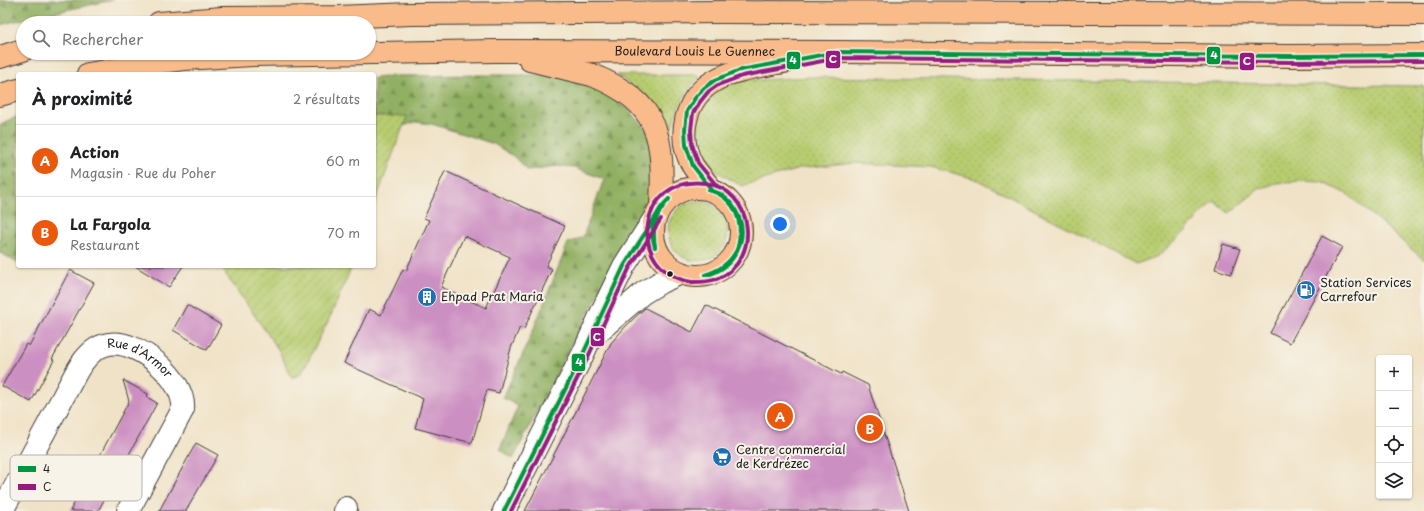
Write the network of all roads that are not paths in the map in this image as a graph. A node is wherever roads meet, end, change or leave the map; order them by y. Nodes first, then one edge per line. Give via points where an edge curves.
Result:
1 (1148, 0) edge
2 (1099, 13) junction
3 (1424, 14) edge
4 (320, 16) edge
5 (496, 51) junction
6 (16, 52) edge
7 (838, 52) junction
8 (376, 53) edge
9 (1424, 55) edge
10 (0, 57) edge
11 (190, 60) edge
12 (100, 72) edge
13 (16, 91) edge
14 (0, 95) edge
15 (712, 190) junction
16 (658, 211) junction
17 (681, 274) junction
18 (589, 340) junction
19 (32, 455) edge
20 (142, 485) edge
21 (10, 496) edge
22 (133, 501) edge
23 (2, 511) edge
24 (128, 511) edge
25 (504, 511) edge

1 - 2 main road
2 - 3 main road
2 - 4 main road via 717,12
5 - 7 main road, Boulevard Louis Le Guennec
5 - 8 main road, Boulevard Louis Le Guennec
5 - 16 main road via 592,75 616,86 640,105 656,128 660,145 662,163
6 - 10 main road
7 - 9 main road, Boulevard Louis Le Guennec
7 - 15 main road via 740,70 715,80 704,88 687,111 684,130 693,166
11 - 12 main road, Boulevard Louis Le Guennec
13 - 14 main road
15 - 16 main road via 690,188 679,191
15 - 17 main road via 733,205 742,230 740,242 727,264 716,272 705,276
16 - 17 main road via 653,225 657,250 665,262
16 - 18 street via 624,266
17 - 18 street via 643,293
18 - 25 street
19 - 20 street, Rue d'Armor via 84,359 101,346 118,343 137,349 162,368 178,388 183,403
21 - 23 street, Rue d'Armor
22 - 24 street, Rue d'Armor

